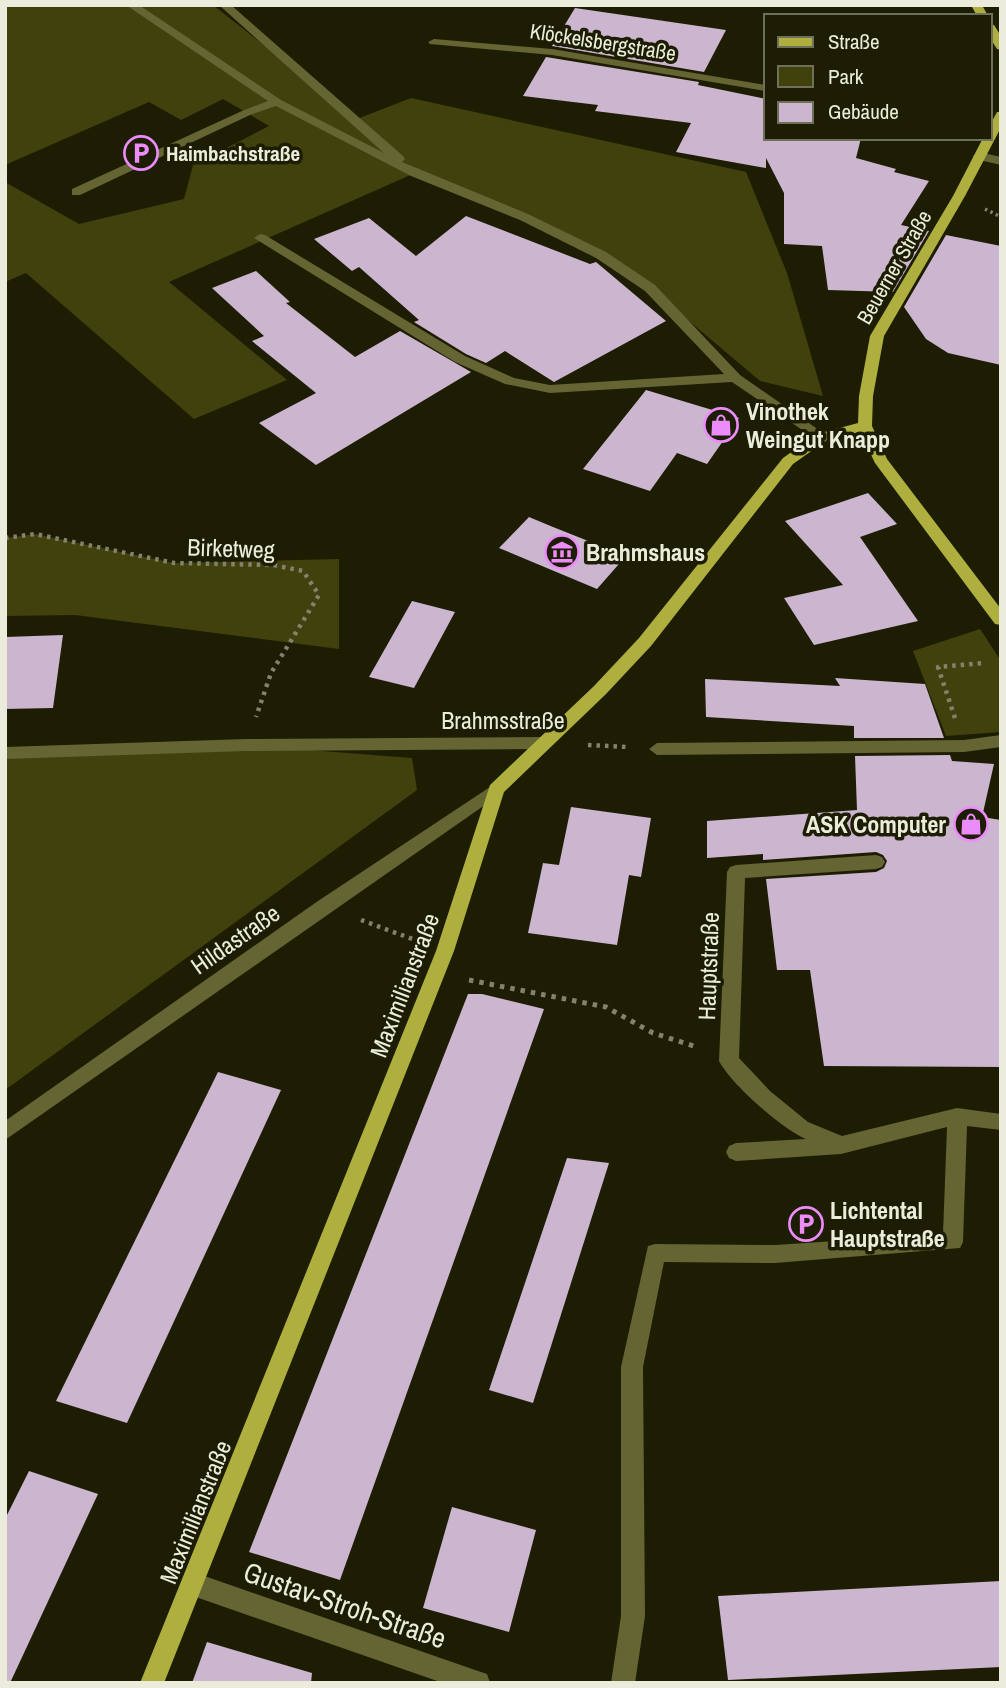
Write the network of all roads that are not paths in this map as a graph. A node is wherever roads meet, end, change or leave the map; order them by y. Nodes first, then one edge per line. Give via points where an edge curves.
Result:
1 (131, 5) edge
2 (224, 5) edge
3 (992, 31) edge
4 (434, 42) dead end
5 (1001, 47) edge
6 (764, 88) edge
7 (277, 102) junction
8 (988, 140) edge
9 (979, 156) junction
10 (1001, 161) edge
11 (415, 173) junction
12 (76, 192) dead end
13 (260, 238) dead end
14 (735, 378) junction
15 (865, 426) junction
16 (822, 437) junction
17 (1001, 620) edge
18 (1001, 741) edge
19 (545, 743) junction
20 (657, 749) road end
21 (5, 753) edge
22 (496, 789) junction
23 (876, 862) dead end
24 (957, 1116) junction
25 (1001, 1122) edge
26 (5, 1132) edge
27 (841, 1145) junction
28 (736, 1152) dead end
29 (193, 1584) junction
30 (152, 1683) edge
31 (478, 1683) edge
32 (623, 1683) edge

1 - 7 street
2 - 11 street
3 - 5 main road
4 - 6 street, Klöckelsbergstraße via 552,52
7 - 11 street
7 - 12 street
8 - 9 main road, Beuerner Straße
9 - 10 street
9 - 15 main road, Beuerner Straße via 877,336
11 - 14 street via 524,217 601,255 650,288
13 - 14 street via 460,359 510,381 550,389
14 - 16 street
15 - 16 main road, Maximilianstraße
15 - 17 main road via 880,460
16 - 19 main road, Maximilianstraße via 788,461 645,642
18 - 20 street via 964,746
19 - 21 street, Brahmsstraße via 246,745
19 - 22 main road, Maximilianstraße
22 - 26 street, Hildastraße
22 - 29 main road, Maximilianstraße via 445,951
23 - 27 street, Hauptstraße via 736,872 729,1061 801,1128
24 - 25 street
24 - 27 street
24 - 32 street via 953,1242 775,1254 655,1253 632,1367 633,1616
27 - 28 street
29 - 30 main road, Maximilianstraße
29 - 31 street, Gustav-Stroh-Straße

